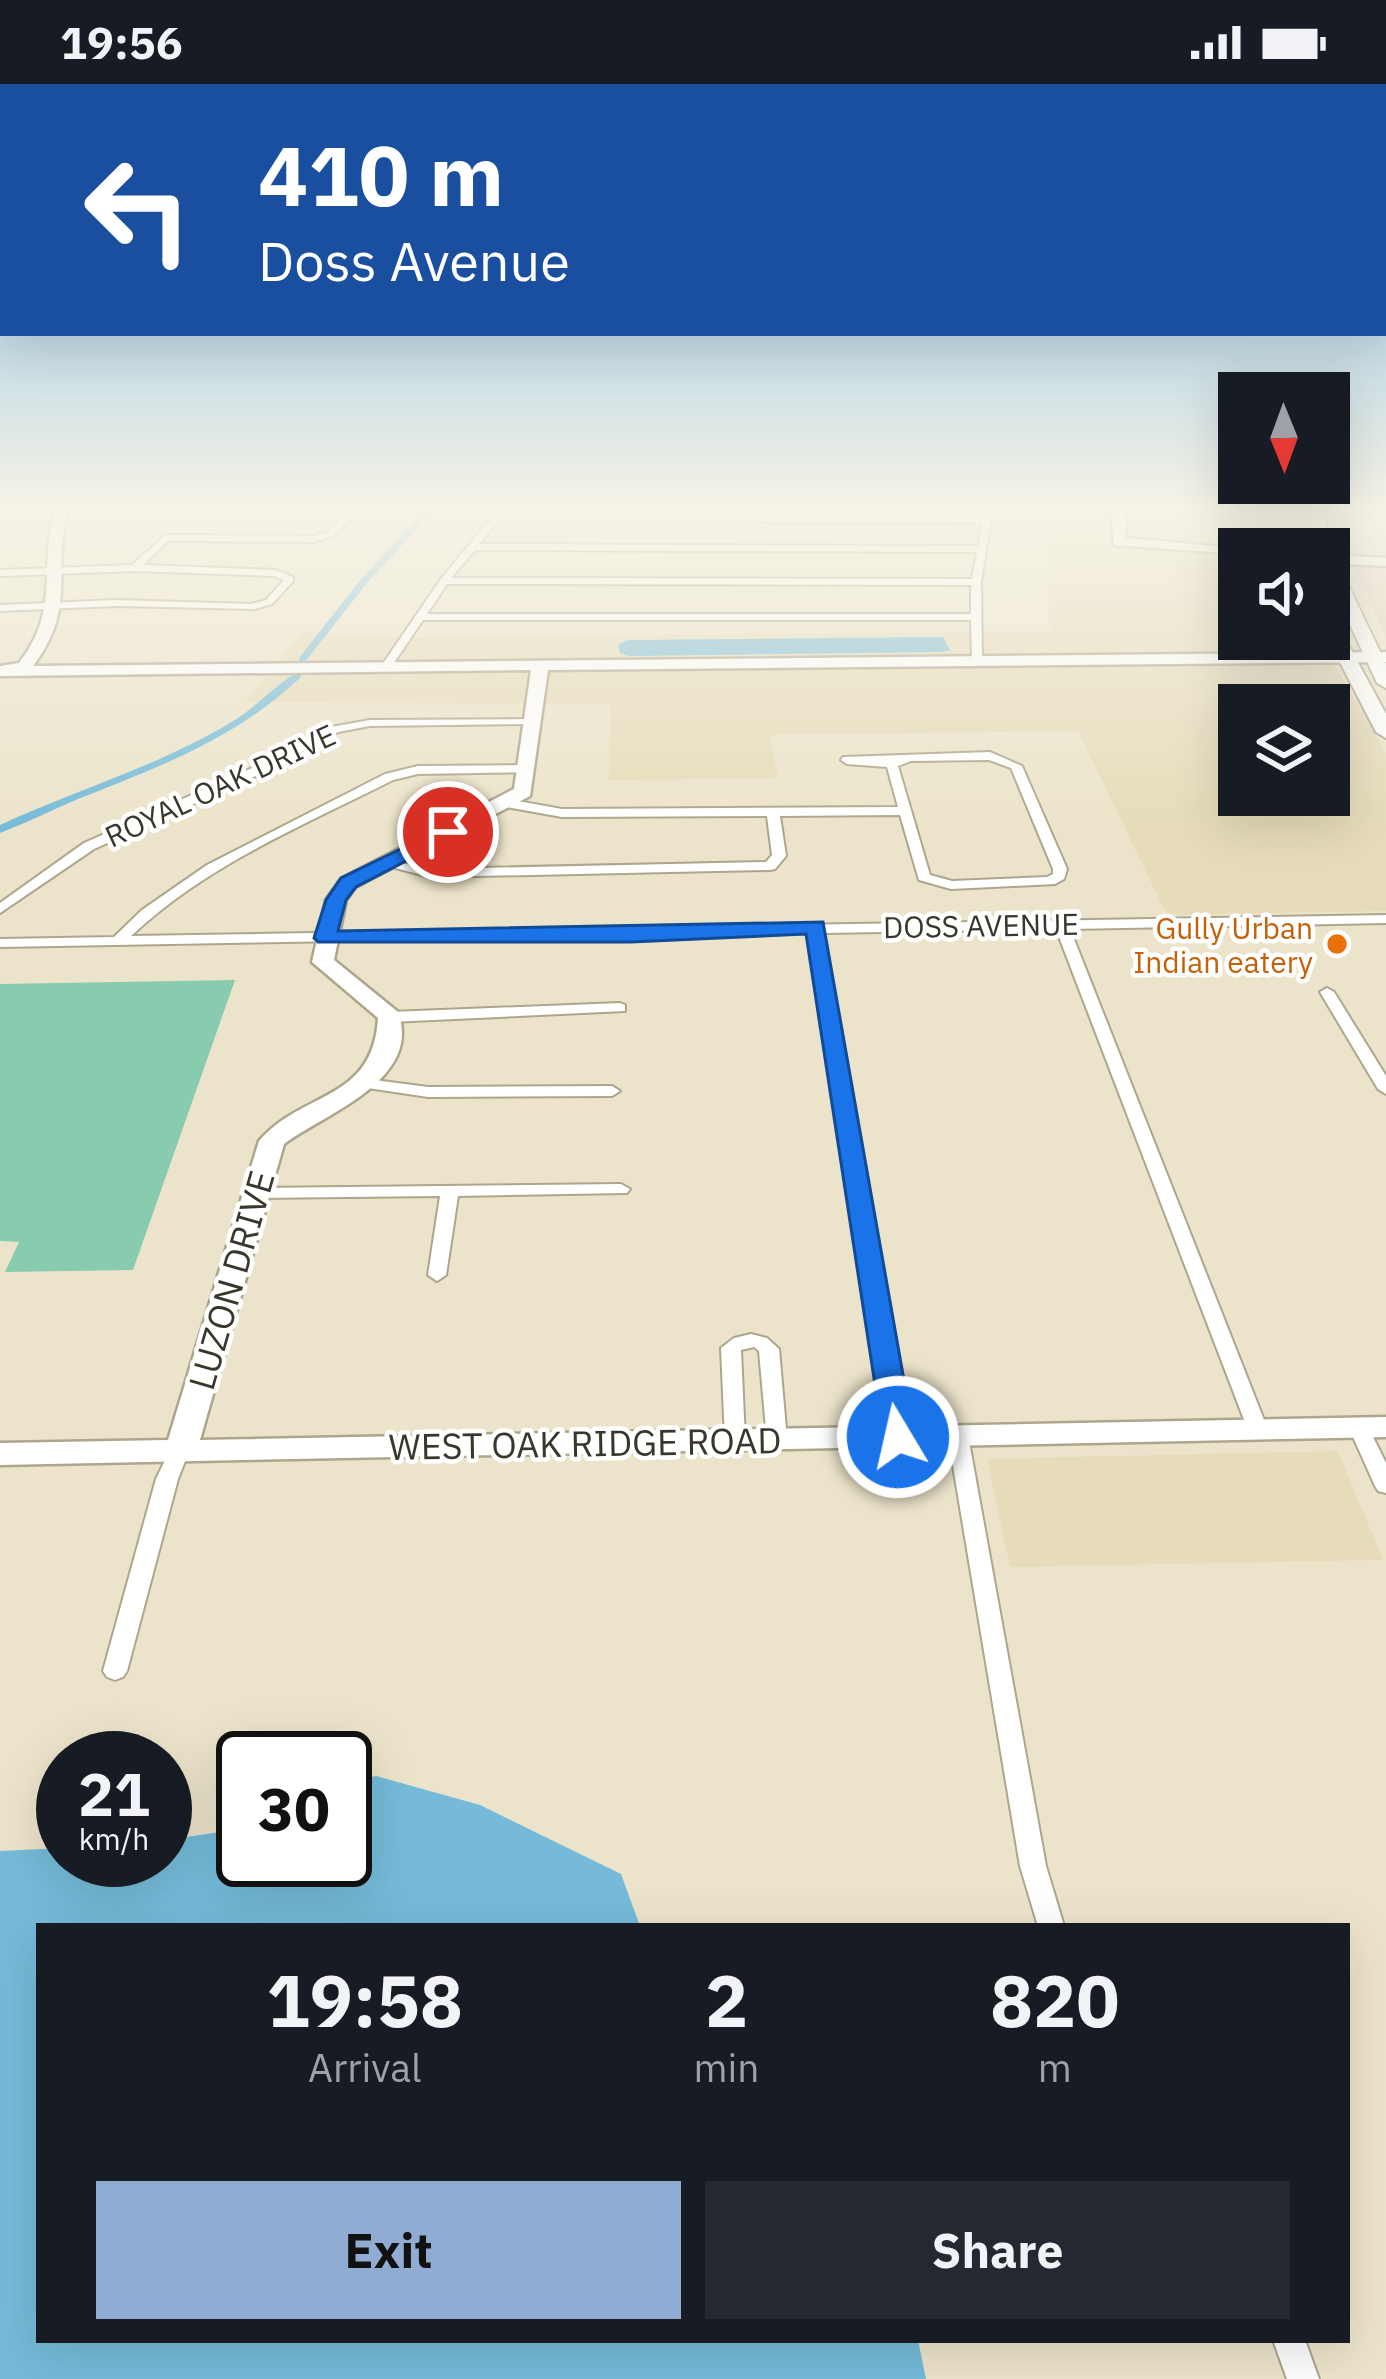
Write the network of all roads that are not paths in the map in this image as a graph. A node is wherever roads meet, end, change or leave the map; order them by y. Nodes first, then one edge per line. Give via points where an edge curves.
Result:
1 (52, 613) edge
2 (420, 613) edge
3 (1357, 613) edge
4 (418, 616) junction
5 (975, 616) joint
6 (1379, 657) edge
7 (1218, 659) edge
8 (1346, 660) edge
9 (976, 662) junction
10 (539, 666) junction
11 (385, 668) junction
12 (10, 670) edge
13 (1386, 683) edge
14 (533, 722) junction
15 (1386, 732) edge
16 (528, 769) junction
17 (506, 803) junction
18 (903, 811) junction
19 (773, 812) junction
20 (383, 863) junction
21 (770, 866) junction
22 (776, 884) dead end
23 (0, 909) edge
24 (1386, 919) edge
25 (1061, 924) junction
26 (816, 927) junction
27 (325, 938) junction
28 (118, 941) junction
29 (0, 943) edge
30 (1327, 992) dead end
31 (620, 1008) dead end
32 (390, 1017) junction
33 (367, 1084) junction
34 (1386, 1089) edge
35 (612, 1091) dead end
36 (621, 1190) dead end
37 (450, 1191) junction
38 (255, 1193) junction
39 (437, 1275) dead end
40 (1372, 1427) edge
41 (1258, 1430) junction
42 (958, 1436) junction
43 (898, 1437) junction
44 (735, 1440) junction
45 (777, 1440) junction
46 (179, 1451) junction
47 (0, 1454) edge
48 (1386, 1486) edge
49 (115, 1671) dead end
50 (1051, 1923) edge
51 (1290, 2343) edge
52 (1303, 2379) edge

1 - 12 street via 38,649
2 - 4 street
3 - 6 main road
4 - 5 street
4 - 11 street
5 - 9 street
6 - 13 main road
7 - 9 street
8 - 15 main road
9 - 10 street
10 - 11 street
10 - 14 street
11 - 12 street
14 - 16 street
14 - 23 street, ROYAL OAK DRIVE via 335,729 89,846
16 - 17 street via 523,792
16 - 28 street via 389,777 184,881
17 - 19 street via 562,813
17 - 20 street
18 - 18 street via 896,761 1012,761 1059,876 951,885 924,877
18 - 19 street
19 - 21 street via 779,856
20 - 21 street via 430,873
20 - 27 street via 348,883
21 - 22 street
24 - 25 street, DOSS AVENUE
25 - 26 street, DOSS AVENUE
25 - 41 street
26 - 27 street, DOSS AVENUE
26 - 43 street
27 - 28 street, DOSS AVENUE
27 - 32 street via 323,962
28 - 29 street, DOSS AVENUE
30 - 34 street
31 - 32 street
32 - 33 street via 387,1054
33 - 35 street via 428,1092
33 - 38 street, LUZON DRIVE via 272,1141
36 - 37 street
37 - 38 street
37 - 39 street
38 - 46 street, LUZON DRIVE
40 - 41 street, WEST OAK RIDGE ROAD
40 - 48 street
41 - 42 street, WEST OAK RIDGE ROAD
42 - 43 street, WEST OAK RIDGE ROAD
42 - 50 street via 1033,1866
43 - 45 street, WEST OAK RIDGE ROAD
44 - 45 street, WEST OAK RIDGE ROAD
44 - 45 street via 731,1348 744,1340 770,1349
44 - 46 street, WEST OAK RIDGE ROAD
46 - 47 street, WEST OAK RIDGE ROAD
46 - 49 street
51 - 52 street

